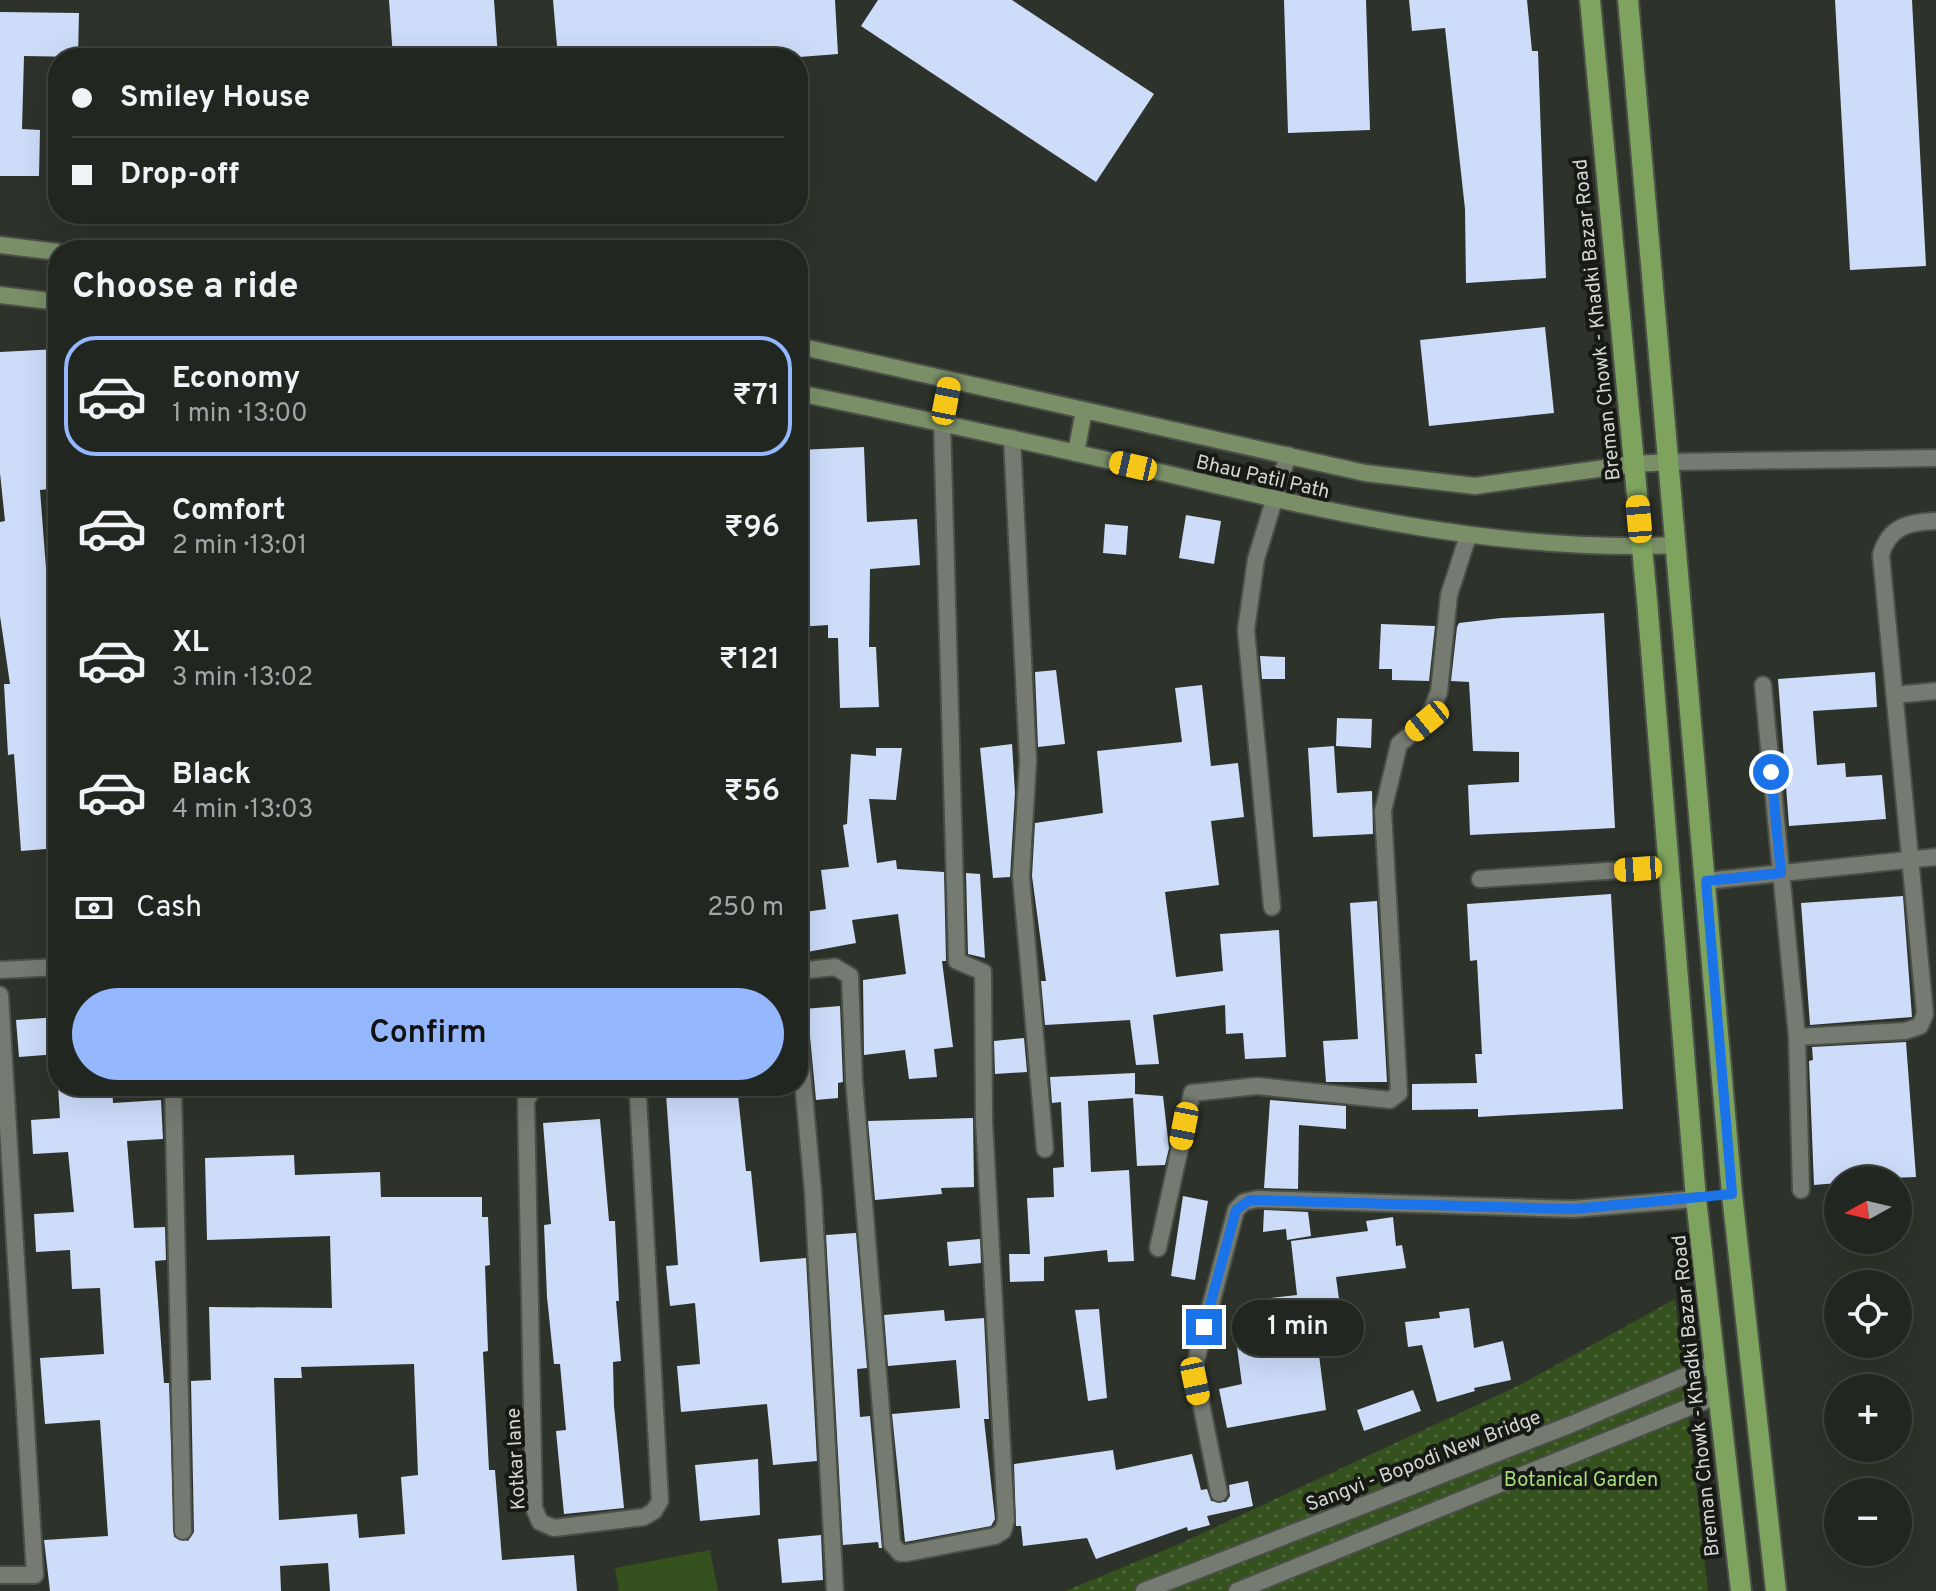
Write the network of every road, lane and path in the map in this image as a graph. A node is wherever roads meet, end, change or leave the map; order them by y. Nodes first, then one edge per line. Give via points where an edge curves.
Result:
1 (1590, 0) edge
2 (1628, 0) edge
3 (0, 245) edge
4 (48, 251) edge
5 (0, 295) edge
6 (48, 301) edge
7 (808, 348) edge
8 (950, 381) junction
9 (808, 395) edge
10 (1084, 410) junction
11 (942, 422) junction
12 (1012, 438) junction
13 (1076, 453) junction
14 (1288, 455) junction
15 (1936, 458) edge
16 (1670, 462) junction
17 (1634, 464) junction
18 (1277, 499) junction
19 (1936, 521) edge
20 (1468, 536) junction
21 (1677, 545) junction
22 (1642, 546) junction
23 (1763, 685) dead end
24 (1936, 691) edge
25 (1895, 695) junction
26 (1936, 857) edge
27 (1911, 859) junction
28 (1670, 867) junction
29 (1781, 873) junction
30 (1480, 879) dead end
31 (1706, 881) junction
32 (1272, 907) dead end
33 (48, 968) edge
34 (0, 970) edge
35 (808, 970) edge
36 (0, 995) edge
37 (1797, 1037) junction
38 (173, 1096) edge
39 (529, 1096) edge
40 (638, 1096) edge
41 (804, 1096) edge
42 (1045, 1149) dead end
43 (1801, 1190) dead end
44 (1732, 1194) junction
45 (1696, 1199) junction
46 (1158, 1248) dead end
47 (1715, 1363) junction
48 (1719, 1395) junction
49 (1219, 1493) dead end
50 (183, 1531) dead end
51 (0, 1575) edge
52 (835, 1591) edge
53 (1144, 1591) edge
54 (1237, 1591) edge
55 (1741, 1591) edge
56 (1776, 1591) edge

1 - 17 main road, Breman Chowk - Khadki Bazar Road
2 - 16 main road
3 - 4 main road
5 - 6 main road
7 - 8 main road, Bhau Patil Path
8 - 10 main road, Bhau Patil Path
8 - 11 street
9 - 11 main road, Bhau Patil Path
10 - 13 main road
10 - 14 main road, Bhau Patil Path
11 - 12 main road, Bhau Patil Path
11 - 35 street via 957,961 983,972 984,1121 1006,1520 995,1536 907,1553 892,1544 850,976 835,967
12 - 13 main road, Bhau Patil Path
12 - 42 street via 1028,761 1021,877
13 - 18 main road, Bhau Patil Path
14 - 17 main road, Bhau Patil Path via 1365,473 1475,486
14 - 18 street
15 - 16 street
16 - 17 main road, Bhau Patil Path
16 - 21 main road
17 - 22 main road, Breman Chowk - Khadki Bazar Road
18 - 20 main road, Bhau Patil Path via 1363,520
18 - 32 street via 1256,559 1246,630
19 - 25 street via 1901,526 1881,555
20 - 22 main road, Bhau Patil Path
20 - 46 street via 1449,595 1439,692 1427,721 1399,744 1383,811 1399,1093 1390,1100 1257,1086 1192,1093
21 - 22 main road, Bhau Patil Path
21 - 31 main road
22 - 28 main road, Breman Chowk - Khadki Bazar Road
23 - 29 street
24 - 25 street
25 - 27 street
26 - 27 street
27 - 29 street
27 - 37 street via 1923,1021 1905,1031
28 - 30 street
28 - 45 main road, Breman Chowk - Khadki Bazar Road
29 - 31 street
29 - 37 street
31 - 44 main road
33 - 34 street
36 - 51 street via 35,1575
37 - 43 street
38 - 50 street
39 - 40 street, Kotkar lane via 534,1508 540,1522 554,1528 644,1517 660,1501
41 - 52 street
44 - 45 main road
44 - 56 main road
45 - 47 main road, Breman Chowk - Khadki Bazar Road
45 - 49 street via 1573,1209 1244,1202 1236,1210 1194,1368
47 - 48 main road, Breman Chowk - Khadki Bazar Road
47 - 53 street, Sangvi - Bopodi New Bridge
48 - 54 street
48 - 55 main road, Breman Chowk - Khadki Bazar Road

